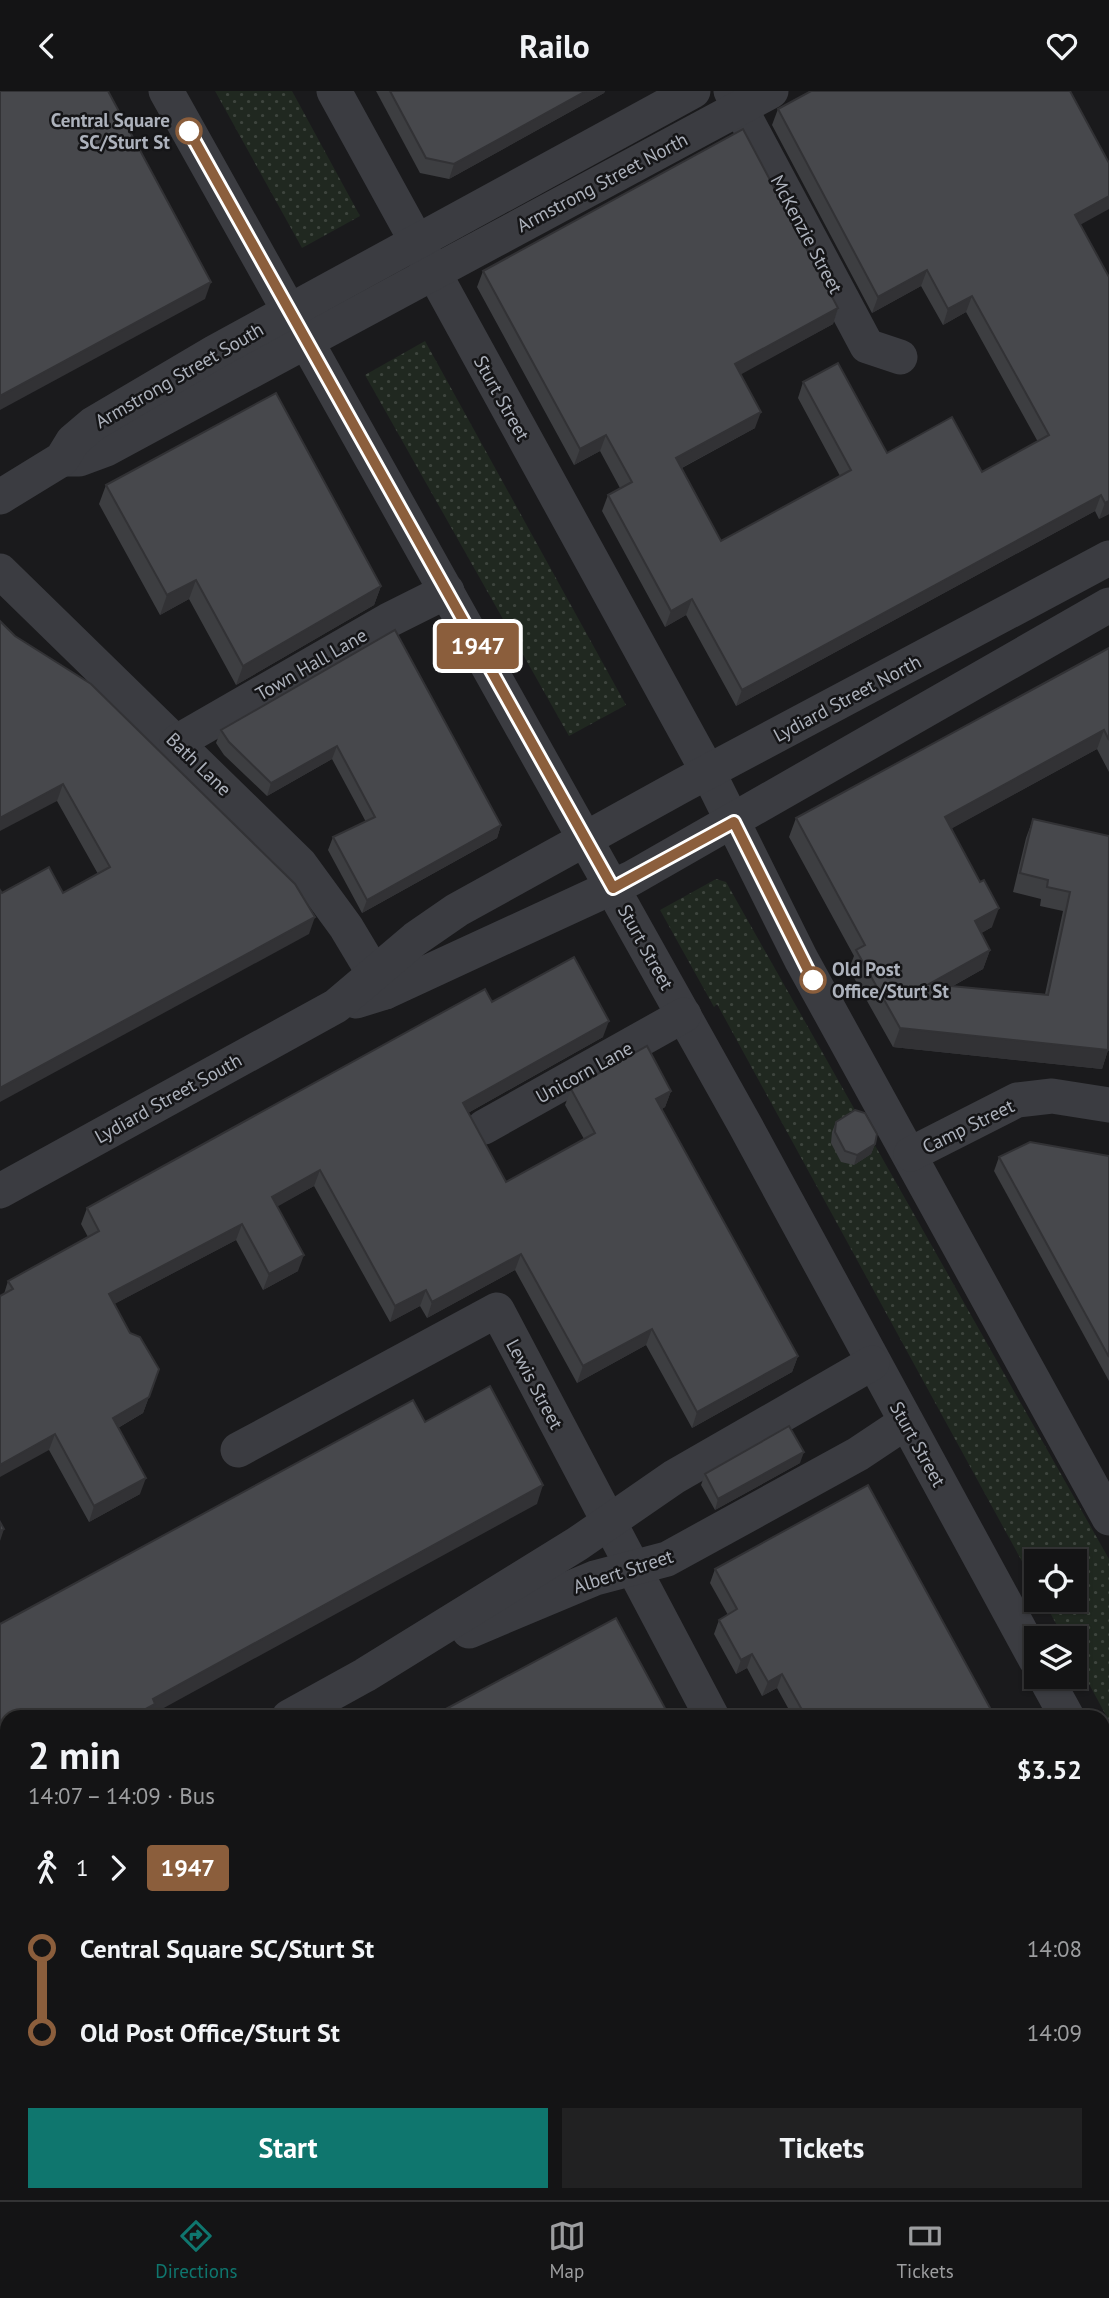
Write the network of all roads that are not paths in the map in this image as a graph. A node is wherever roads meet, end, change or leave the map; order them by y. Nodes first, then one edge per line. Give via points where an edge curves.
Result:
1 (166, 91) edge
2 (334, 91) edge
3 (693, 91) edge
4 (771, 91) edge
5 (735, 99) edge
6 (417, 242) junction
7 (433, 273) junction
8 (298, 327) junction
9 (900, 357) dead end
10 (0, 497) edge
11 (1109, 558) edge
12 (0, 571) edge
13 (447, 591) junction
14 (1109, 605) edge
15 (177, 742) junction
16 (708, 772) junction
17 (734, 822) junction
18 (586, 838) junction
19 (613, 888) junction
20 (380, 984) junction
21 (684, 1015) junction
22 (1109, 1105) edge
23 (484, 1127) dead end
24 (911, 1154) junction
25 (0, 1191) edge
26 (872, 1363) junction
27 (906, 1422) junction
28 (238, 1450) dead end
29 (1109, 1518) edge
30 (608, 1522) junction
31 (632, 1566) junction
32 (1024, 1638) edge
33 (365, 1675) junction
34 (1052, 1689) edge
35 (302, 1710) edge
36 (708, 1710) edge
37 (1063, 1710) edge

1 - 8 street, Sturt Street
2 - 6 street, Sturt Street
3 - 6 street, Armstrong Street North
4 - 5 street, Armstrong Street North
5 - 7 street, Armstrong Street North
5 - 9 street, McKenzie Street via 867,346
6 - 7 street, Sturt Street
6 - 8 street, Armstrong Street South
7 - 8 street, Armstrong Street South
7 - 16 street, Sturt Street
8 - 10 street, Armstrong Street South via 106,449 79,459 62,459
8 - 13 street, Sturt Street
11 - 16 street, Lydiard Street North
12 - 15 street, Bath Lane
13 - 15 street, Town Hall Lane
13 - 18 street, Sturt Street
14 - 17 street
15 - 20 street, Bath Lane via 312,878
16 - 17 street, Sturt Street
16 - 18 street, Lydiard Street North
17 - 19 street
17 - 24 street, Sturt Street via 801,959
18 - 19 street, Sturt Street
18 - 20 street, Lydiard Street South via 444,918
19 - 20 street, Lydiard Street South
19 - 21 street, Sturt Street
20 - 25 street, Lydiard Street South
21 - 23 street, Unicorn Lane
21 - 26 street, Sturt Street
22 - 24 street, Camp Street via 1052,1096 1017,1100
24 - 29 street, Sturt Street
26 - 27 street, Sturt Street
26 - 30 street, Albert Street via 674,1477
27 - 31 street, Albert Street via 712,1536 667,1559
27 - 32 street, Sturt Street
28 - 30 street, Lewis Street via 497,1310
30 - 31 street, Lewis Street
30 - 33 street, Albert Street
31 - 33 street, Albert Street
31 - 36 street, Lewis Street
33 - 35 street, Albert Street
34 - 37 street

